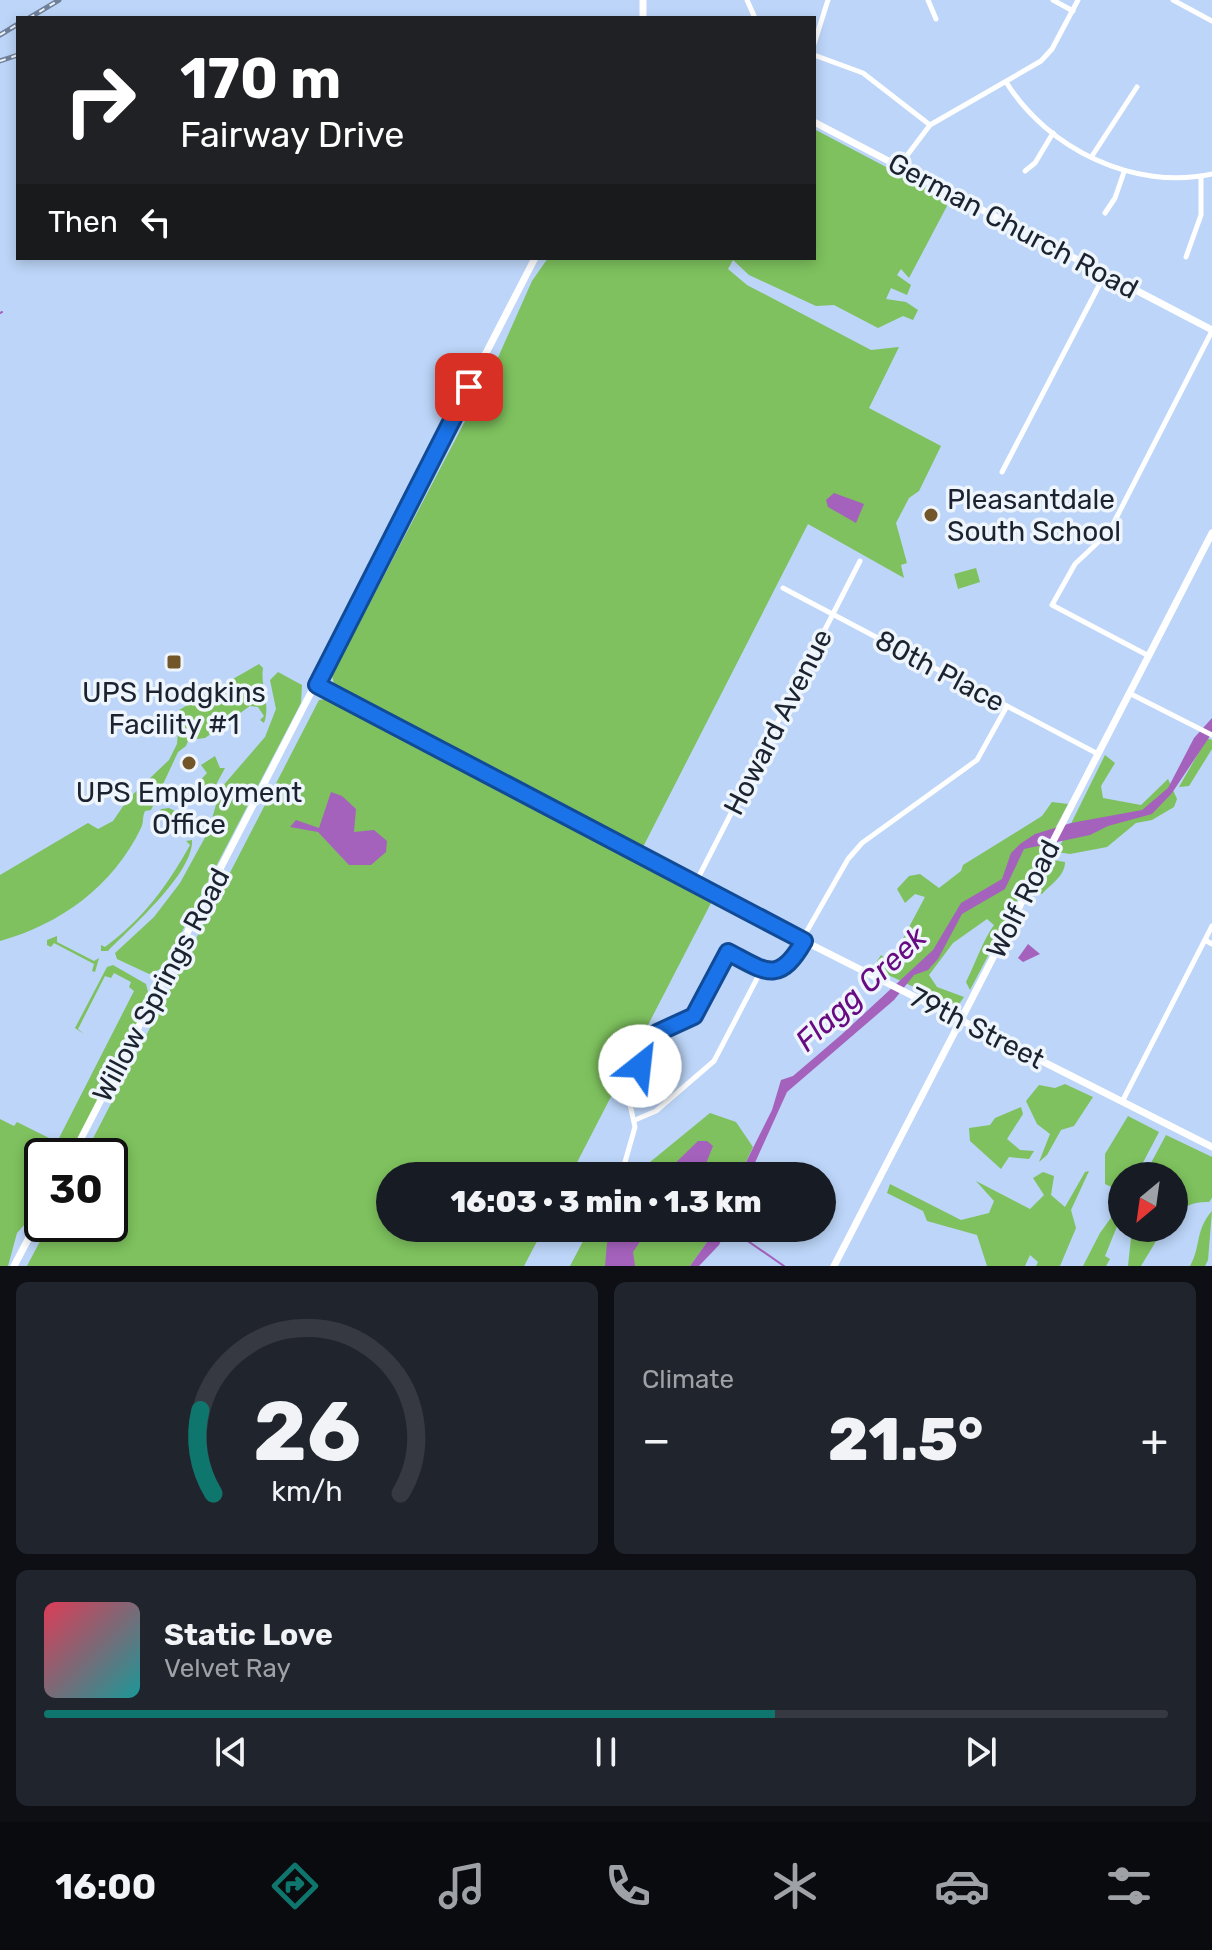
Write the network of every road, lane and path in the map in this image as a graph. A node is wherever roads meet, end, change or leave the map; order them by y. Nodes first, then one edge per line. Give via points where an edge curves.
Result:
1 (828, 0) edge
2 (928, 0) edge
3 (1053, 0) edge
4 (1078, 0) edge
5 (1173, 0) edge
6 (1073, 11) junction
7 (936, 19) dead end
8 (1212, 21) edge
9 (816, 38) edge
10 (816, 56) edge
11 (1006, 82) junction
12 (1137, 87) dead end
13 (816, 123) edge
14 (930, 125) junction
15 (1053, 133) junction
16 (1092, 156) junction
17 (899, 166) junction
18 (1025, 171) dead end
19 (1124, 172) junction
20 (1212, 174) edge
21 (1201, 176) junction
22 (1105, 213) dead end
23 (1186, 257) dead end
24 (534, 260) edge
25 (1105, 274) junction
26 (1212, 330) edge
27 (1002, 472) dead end
28 (1212, 533) edge
29 (860, 561) dead end
30 (783, 588) dead end
31 (832, 615) junction
32 (1149, 656) junction
33 (317, 685) junction
34 (1129, 693) junction
35 (1007, 706) junction
36 (1212, 735) edge
37 (1098, 754) junction
38 (696, 882) junction
39 (1212, 926) edge
40 (1205, 940) junction
41 (804, 941) junction
42 (1212, 944) edge
43 (762, 969) junction
44 (961, 1021) junction
45 (1122, 1102) junction
46 (635, 1120) junction
47 (81, 1138) edge
48 (1212, 1147) edge
49 (624, 1162) edge
50 (27, 1242) edge
51 (14, 1266) edge
52 (834, 1266) edge

1 - 9 street
2 - 7 street
3 - 6 street
4 - 6 street
5 - 8 street
6 - 11 street via 1046,56
10 - 14 street via 863,73
11 - 14 street
11 - 15 street via 1023,108
12 - 16 street
13 - 17 street, German Church Road
14 - 17 street
15 - 16 street
15 - 18 street
16 - 19 street
17 - 25 street, German Church Road
19 - 21 street via 1157,179
19 - 22 street
20 - 21 street
21 - 23 street via 1201,215
24 - 33 street, Willow Springs Road
25 - 26 street, German Church Road
25 - 27 street
26 - 32 street via 1109,532 1086,550 1052,605
28 - 32 street, Wolf Road
29 - 31 street, Howard Avenue
30 - 31 street, 80th Place
31 - 35 street, 80th Place
31 - 38 street, Howard Avenue
32 - 34 street, Wolf Road
33 - 38 street, 79th Street
33 - 47 street, Willow Springs Road
34 - 36 street
34 - 37 street, Wolf Road
35 - 37 street, 80th Place
35 - 41 street via 977,760 862,843 848,859
37 - 44 street, Wolf Road
38 - 41 street, 79th Street
39 - 40 street
40 - 42 street
40 - 45 street
41 - 43 street via 787,966 776,972
41 - 44 street, 79th Street
43 - 46 street via 714,1061 656,1111
43 - 46 street via 728,952 694,1016 657,1033 627,1091
44 - 45 street, 79th Street
44 - 52 street, Wolf Road
45 - 48 street, 79th Street
46 - 49 street
50 - 51 street

